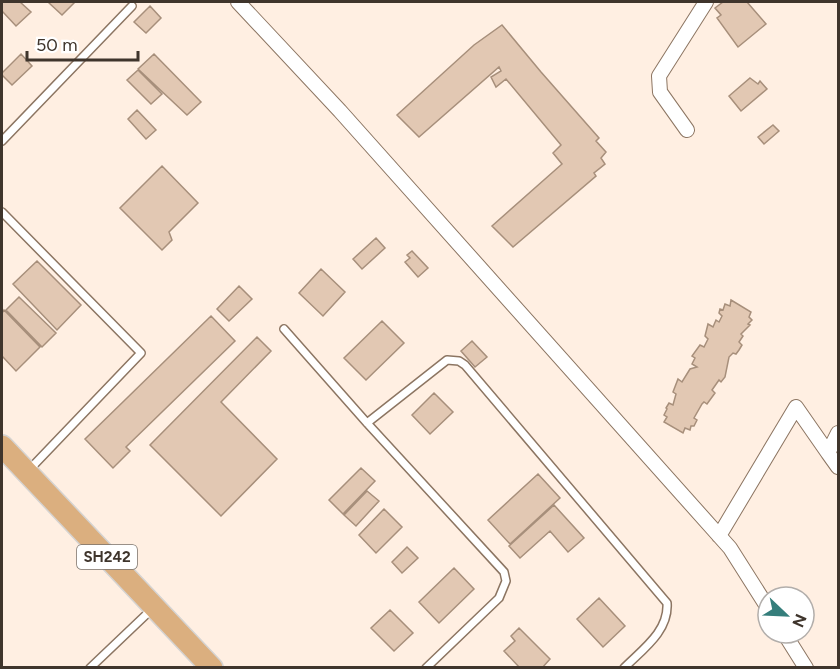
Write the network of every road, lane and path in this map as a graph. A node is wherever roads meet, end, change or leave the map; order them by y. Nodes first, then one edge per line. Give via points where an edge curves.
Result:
1 (238, 2) edge
2 (706, 2) edge
3 (132, 6) dead end
4 (687, 129) dead end
5 (2, 141) edge
6 (2, 212) edge
7 (284, 329) dead end
8 (367, 423) junction
9 (838, 433) edge
10 (2, 446) edge
11 (828, 453) junction
12 (838, 467) edge
13 (27, 472) junction
14 (719, 536) junction
15 (756, 589) edge
16 (154, 607) junction
17 (792, 645) edge
18 (90, 668) edge
19 (212, 668) edge
20 (426, 668) edge
21 (624, 668) edge
22 (806, 668) edge

1 - 14 street
2 - 4 street via 659,76 660,92
3 - 5 lane
6 - 13 lane via 141,353
7 - 8 lane
8 - 20 lane via 504,572 506,581 499,598
8 - 21 lane via 447,360 465,365 667,603 668,613 661,630
9 - 11 street
10 - 13 main road, SH242
11 - 12 street
11 - 14 street via 796,407
13 - 16 main road, SH242
14 - 15 street
16 - 18 lane
16 - 19 main road, SH242
17 - 22 street

